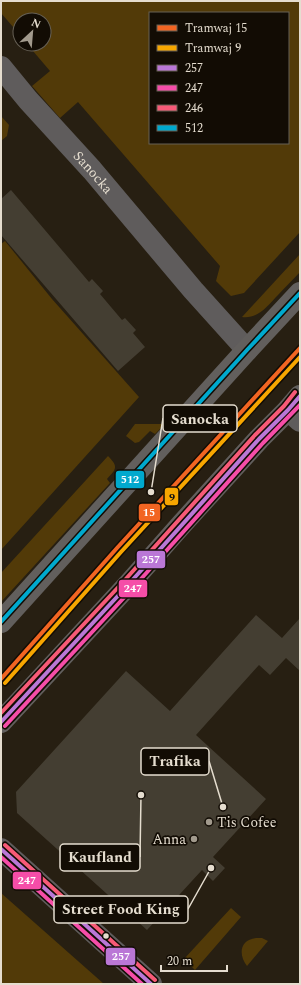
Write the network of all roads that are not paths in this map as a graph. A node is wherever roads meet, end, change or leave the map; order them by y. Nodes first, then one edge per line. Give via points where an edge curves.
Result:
1 (1, 67) edge
2 (300, 293) edge
3 (247, 350) junction
4 (296, 409) edge
5 (1, 622) edge
6 (1, 722) edge
7 (1, 848) edge
8 (151, 984) edge

1 - 3 street, Sanocka
2 - 3 main road
3 - 5 main road
4 - 6 main road via 259,439
7 - 8 street

